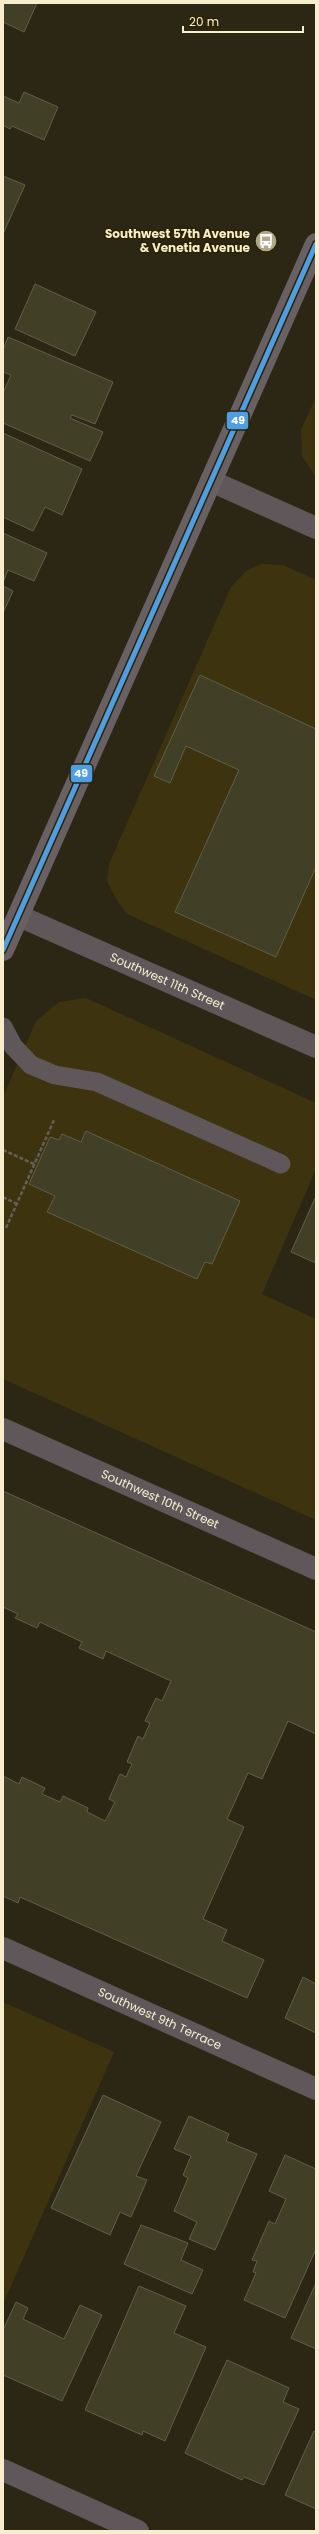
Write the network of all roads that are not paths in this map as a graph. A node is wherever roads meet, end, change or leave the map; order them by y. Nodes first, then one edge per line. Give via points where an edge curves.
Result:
1 (316, 244) edge
2 (211, 481) junction
3 (316, 528) edge
4 (19, 916) junction
5 (3, 950) edge
6 (3, 1027) edge
7 (316, 1047) edge
8 (281, 1164) dead end
9 (3, 1429) edge
10 (316, 1569) edge
11 (3, 1948) edge
12 (316, 2089) edge
13 (3, 2470) edge
14 (138, 2531) edge

1 - 2 main road
2 - 3 street
2 - 4 main road
4 - 5 main road
4 - 7 street, Southwest 11th Street
6 - 8 lane via 13,1046 31,1065 55,1075 97,1082
9 - 10 street, Southwest 10th Street
11 - 12 street, Southwest 9th Terrace
13 - 14 street

